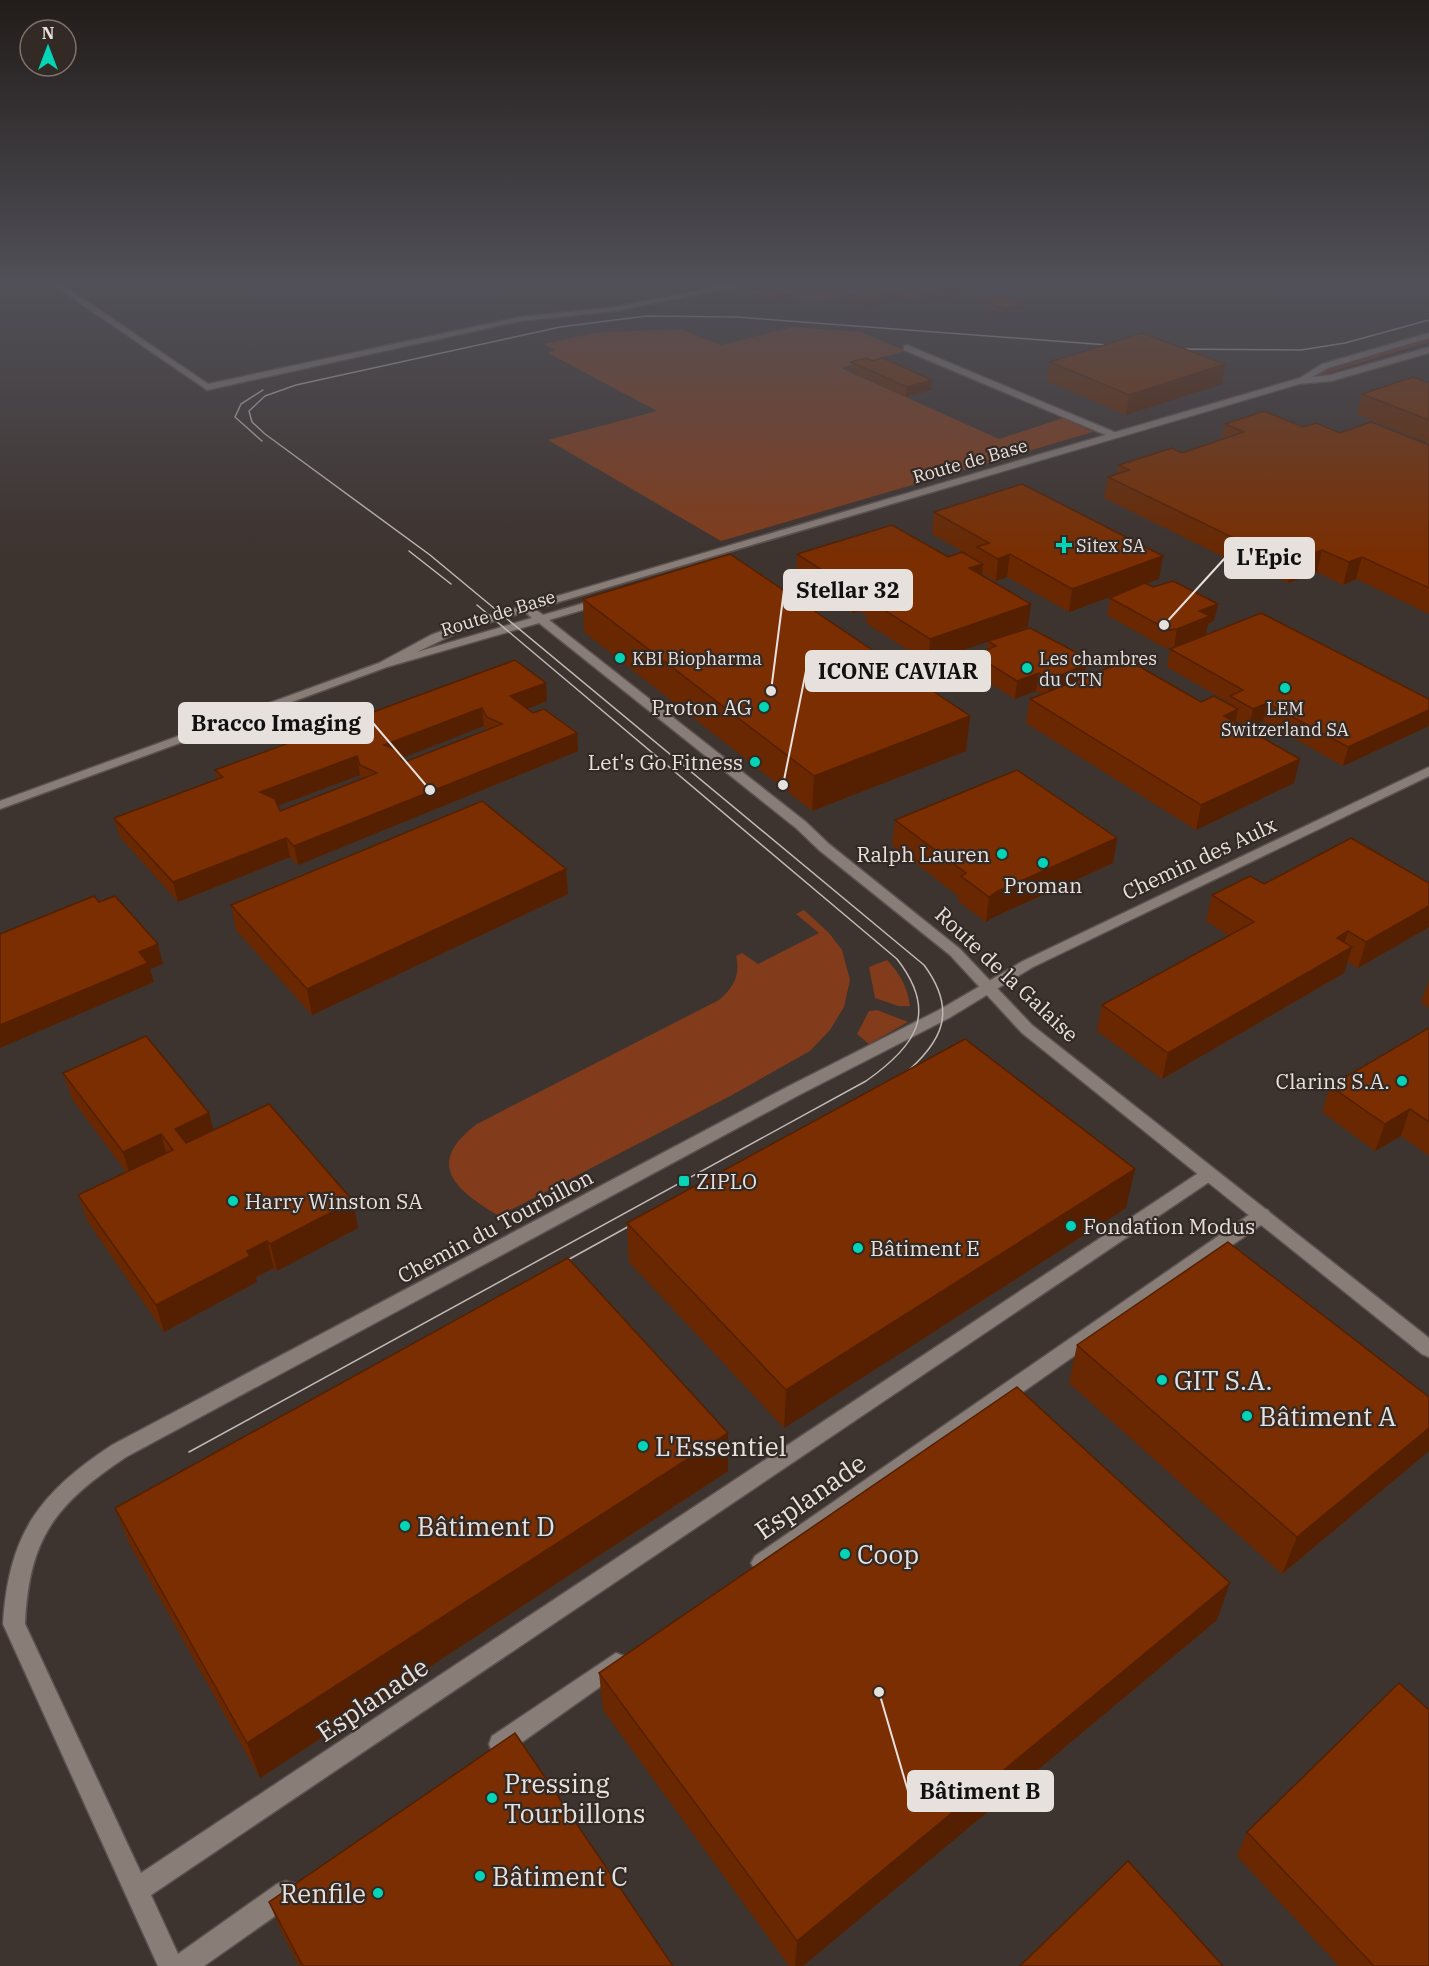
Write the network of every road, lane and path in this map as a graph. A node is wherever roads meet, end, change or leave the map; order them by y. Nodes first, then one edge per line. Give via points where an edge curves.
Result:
1 (186, 373) edge
2 (273, 373) edge
3 (966, 373) edge
4 (1313, 373) edge
5 (1349, 373) edge
6 (1299, 381) junction
7 (1116, 436) junction
8 (651, 572) junction
9 (633, 591) edge
10 (612, 597) edge
11 (527, 608) junction
12 (541, 619) junction
13 (383, 665) junction
14 (1429, 771) edge
15 (0, 805) edge
16 (990, 987) junction
17 (1209, 1174) junction
18 (1262, 1215) junction
19 (1429, 1349) edge
20 (744, 1574) edge
21 (636, 1650) edge
22 (478, 1759) edge
23 (306, 1878) edge
24 (136, 1891) junction
25 (171, 1966) edge
26 (183, 1966) edge

1 - 2 street via 207,387
3 - 7 street
4 - 6 street, Route de Base
5 - 6 street, Route de Base
6 - 7 street, Route de Base
7 - 8 street, Route de Base
8 - 9 street, Route de Base
8 - 11 street, Route de Base
10 - 12 street, Route de Base
11 - 12 street, Route de la Galaise
11 - 13 street, Route de Base via 435,637
12 - 13 street, Route de Base
12 - 16 street, Route de la Galaise via 801,825 955,952
13 - 15 street, Route de Base
14 - 16 street, Chemin des Aulx via 1053,952
16 - 17 street, Route de la Galaise via 1027,1029
16 - 24 street, Chemin du Tourbillon via 119,1451 74,1480 37,1526 24,1555 14,1589 14,1624
17 - 18 street, Route de la Galaise
17 - 24 street, Esplanade
18 - 19 street, Route de la Galaise
18 - 20 street, Esplanade
21 - 22 street
23 - 26 street
24 - 25 street, Chemin du Tourbillon

